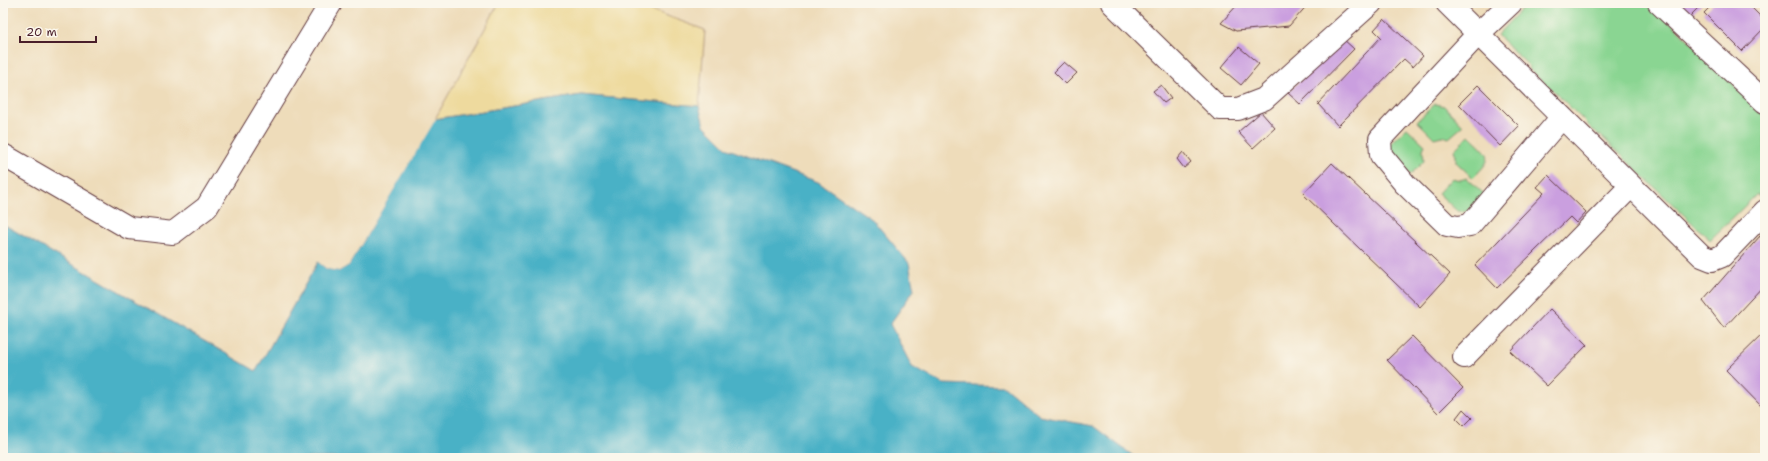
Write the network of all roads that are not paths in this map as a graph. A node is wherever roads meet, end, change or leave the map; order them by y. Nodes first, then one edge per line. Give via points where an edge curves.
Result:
1 (331, 3) edge
2 (1112, 3) edge
3 (1370, 3) edge
4 (1447, 3) edge
5 (1510, 3) edge
6 (1659, 3) edge
7 (1478, 34) junction
8 (1765, 102) edge
9 (1562, 117) junction
10 (3, 155) edge
11 (1631, 186) junction
12 (1765, 211) edge
13 (1464, 357) dead end

1 - 10 street via 207,208 173,233 129,228
2 - 3 street via 1220,109 1238,109 1264,99
4 - 7 street
5 - 7 street
6 - 8 street
7 - 9 street
7 - 9 street via 1380,139 1381,155 1405,184 1447,225 1470,225
9 - 11 street
11 - 12 street via 1702,256 1712,260 1722,256
11 - 13 street

